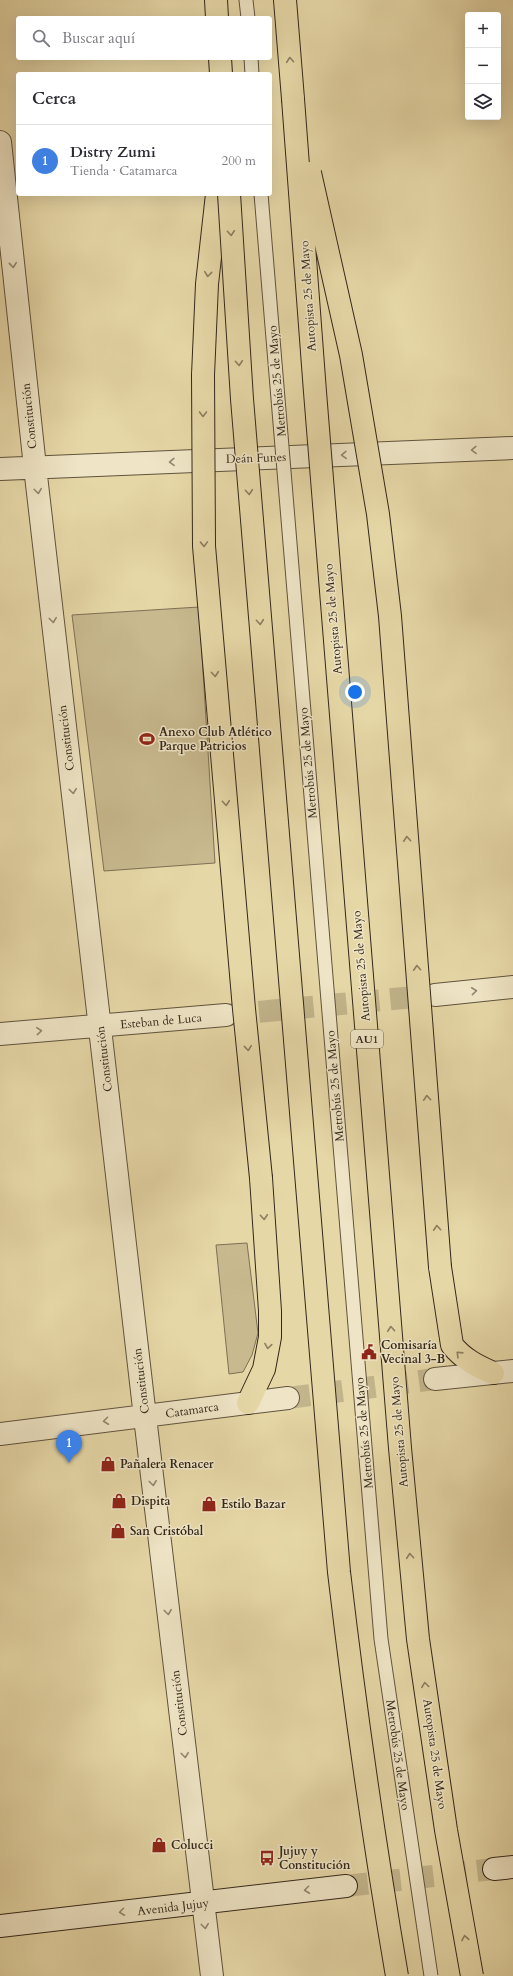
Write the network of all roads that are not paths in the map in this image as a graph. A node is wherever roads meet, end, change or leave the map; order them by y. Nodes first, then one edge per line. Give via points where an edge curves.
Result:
1 (216, 0) edge
2 (246, 0) edge
3 (285, 0) edge
4 (217, 16) edge
5 (248, 16) edge
6 (220, 60) edge
7 (251, 60) edge
8 (221, 72) edge
9 (252, 72) edge
10 (294, 99) junction
11 (0, 142) edge
12 (217, 196) edge
13 (229, 196) edge
14 (262, 196) edge
15 (513, 448) edge
16 (35, 467) junction
17 (0, 469) edge
18 (513, 987) edge
19 (435, 996) tunnel mouth
20 (226, 1015) tunnel mouth
21 (100, 1026) junction
22 (0, 1034) edge
23 (503, 1372) edge
24 (434, 1379) tunnel mouth
25 (288, 1398) tunnel mouth
26 (248, 1403) junction
27 (145, 1416) junction
28 (0, 1434) edge
29 (346, 1886) tunnel mouth
30 (203, 1903) junction
31 (0, 1926) edge
32 (212, 1976) edge
33 (397, 1976) edge
34 (431, 1976) edge
35 (472, 1976) edge

1 - 4 highway
2 - 5 lane
10 -> 3 highway, Autopista 25 de Mayo / AU1
6 - 8 highway
7 - 9 lane
23 -> 10 highway, bridge via 470,1362 458,1354 452,1345 440,1266 390,616 378,514 351,355
35 -> 10 highway, Autopista 25 de Mayo / AU1, bridge via 446,1830 418,1639 400,1448 315,392
11 -> 16 street, Constitución
12 -> 26 highway, bridge via 204,333 204,546 261,1178 270,1311 270,1337 264,1370
13 -> 33 highway, bridge via 242,407 330,1479 354,1706
14 - 34 lane, Metrobús 25 de Mayo, bridge via 381,1639
15 -> 16 street, Deán Funes
16 - 17 street, Deán Funes
16 -> 21 street, Constitución
19 -> 18 street
20 - 21 street, Esteban de Luca
22 -> 21 street, Esteban de Luca
21 - 27 street, Constitución
23 - 24 street
25 - 26 street, Catamarca
26 - 27 street, Catamarca
27 -> 28 street, Catamarca
27 -> 30 street, Constitución
29 -> 30 street, Avenida Jujuy
30 -> 31 street, Avenida Jujuy
30 -> 32 street, Constitución

